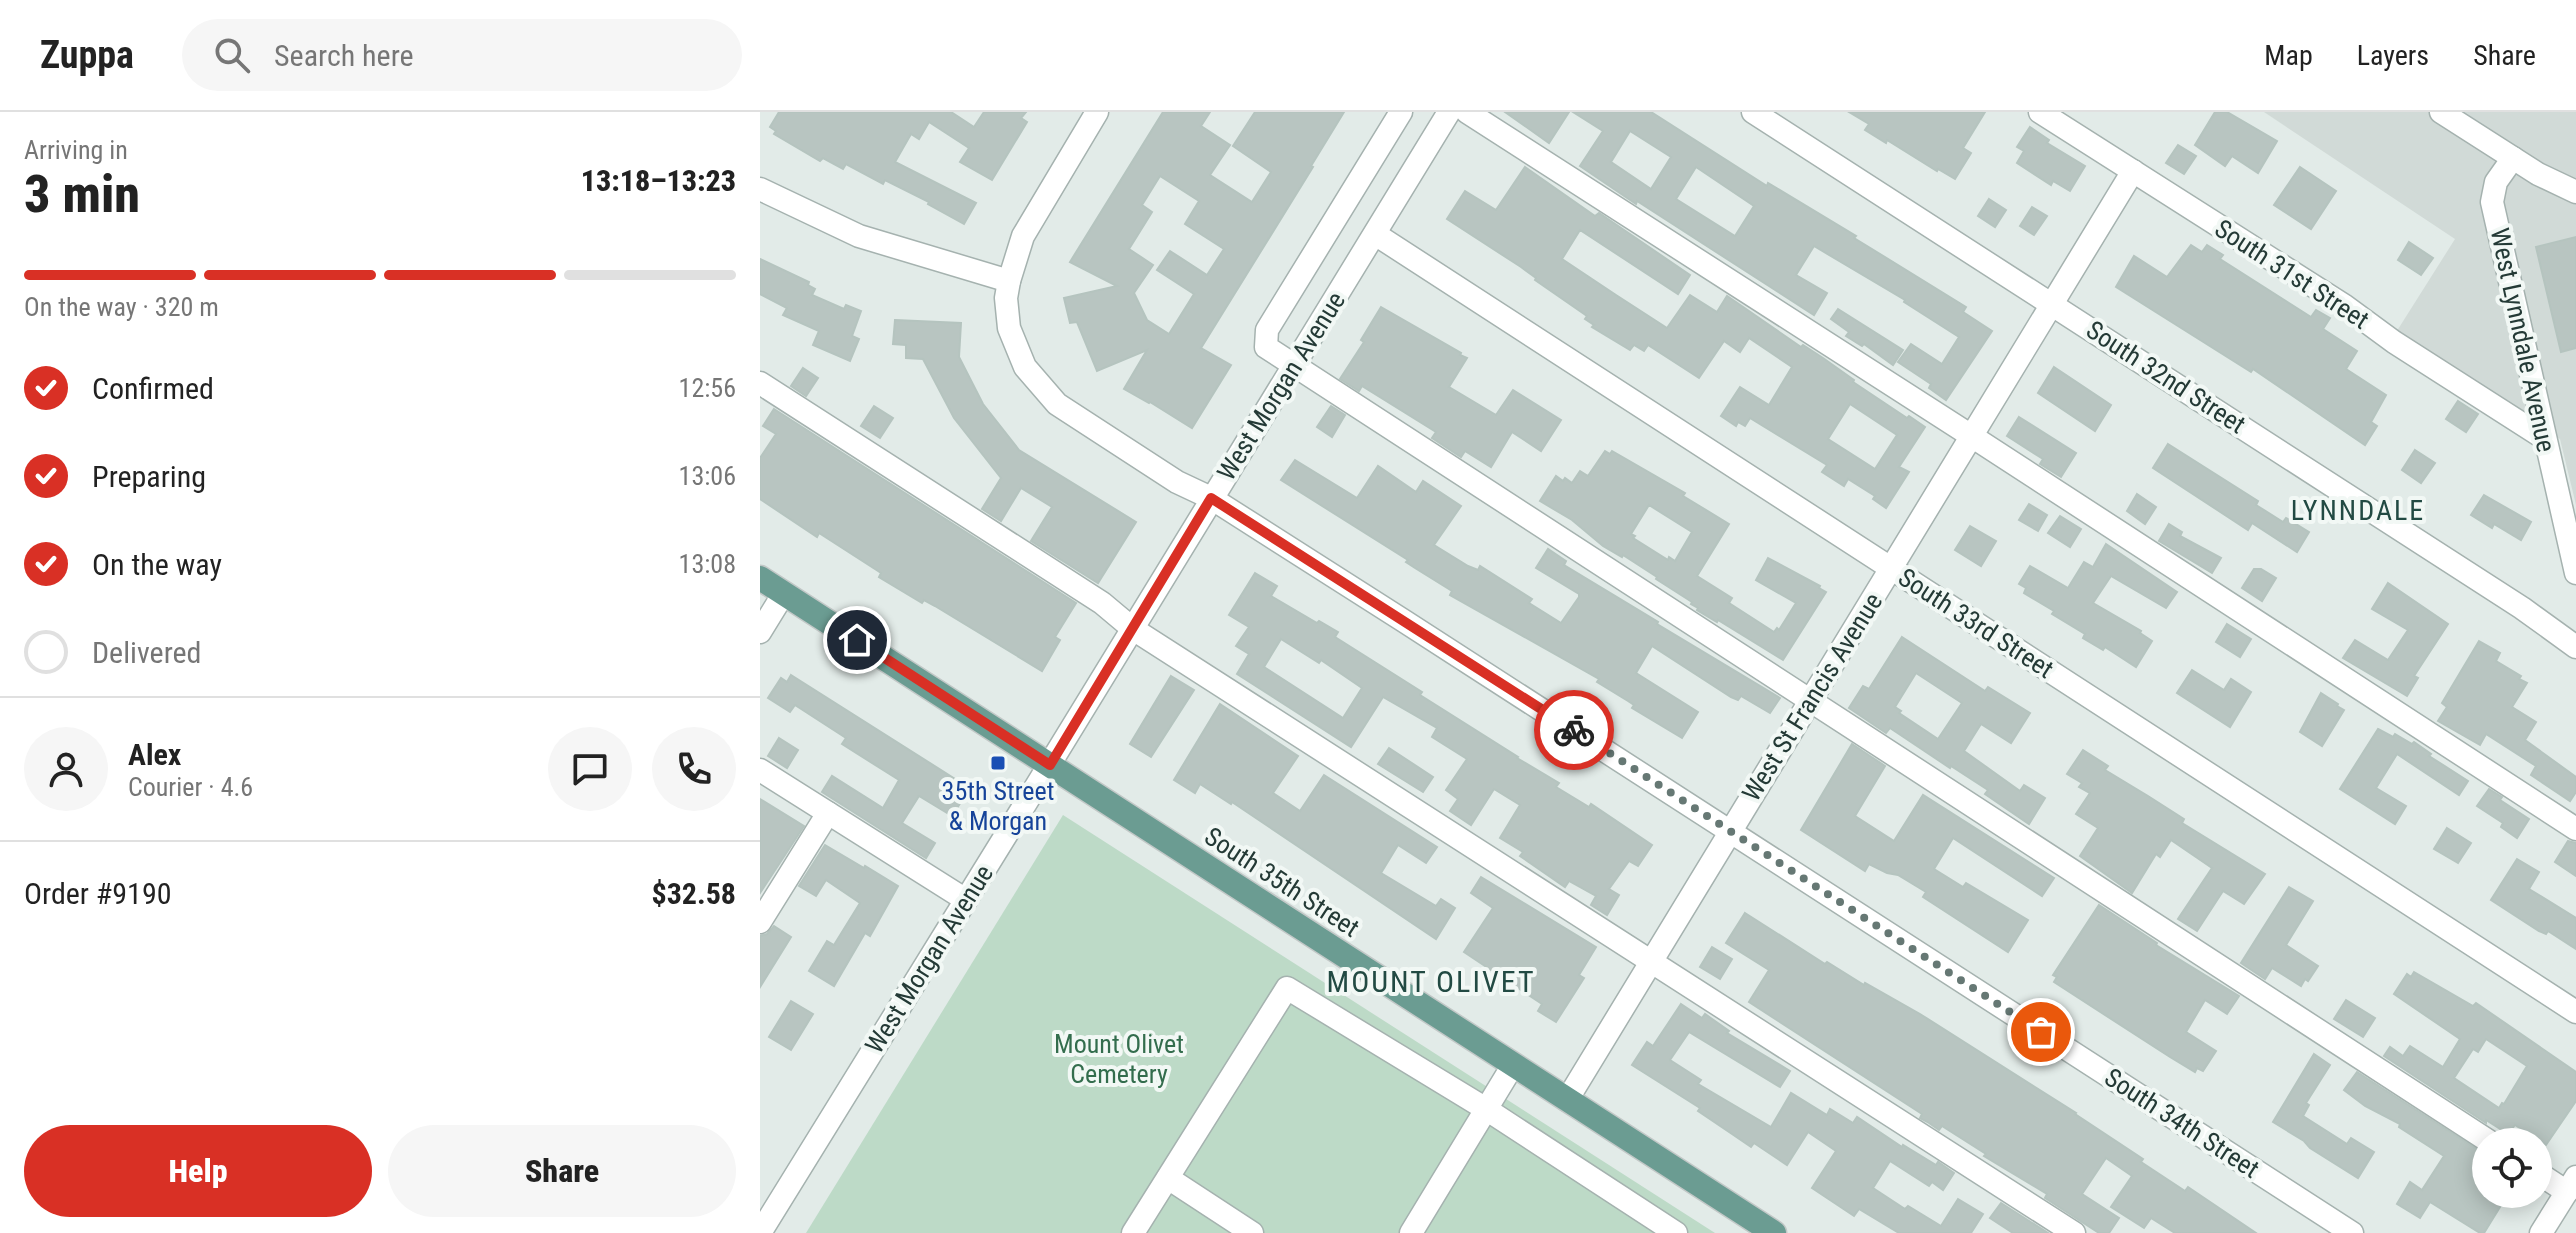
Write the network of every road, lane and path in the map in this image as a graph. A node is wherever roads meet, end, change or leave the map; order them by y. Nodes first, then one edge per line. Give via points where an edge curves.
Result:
1 (1097, 112) edge
2 (1401, 112) edge
3 (1449, 112) edge
4 (1467, 112) edge
5 (1753, 112) edge
6 (2040, 112) edge
7 (2441, 112) edge
8 (2513, 158) junction
9 (2133, 171) junction
10 (760, 189) edge
11 (2576, 192) edge
12 (1375, 234) junction
13 (1009, 281) junction
14 (2053, 304) junction
15 (1294, 364) junction
16 (760, 383) edge
17 (1973, 437) junction
18 (2544, 438) junction
19 (1211, 498) junction
20 (1892, 568) junction
21 (2576, 573) edge
22 (760, 578) edge
23 (784, 593) junction
24 (1133, 629) junction
25 (760, 632) edge
26 (2576, 647) edge
27 (1810, 700) junction
28 (1050, 765) junction
29 (760, 770) edge
30 (828, 813) junction
31 (2576, 829) edge
32 (1729, 830) junction
33 (966, 900) junction
34 (760, 922) edge
35 (1650, 962) junction
36 (2576, 1012) edge
37 (1513, 1065) junction
38 (1567, 1100) junction
39 (1486, 1109) junction
40 (2472, 1130) edge
41 (1168, 1178) junction
42 (2552, 1178) edge
43 (2571, 1184) edge
44 (760, 1233) edge
45 (1133, 1233) edge
46 (1252, 1233) edge
47 (1411, 1233) edge
48 (1676, 1233) edge
49 (1774, 1233) edge
50 (2074, 1233) edge
51 (2352, 1233) edge
52 (2542, 1233) edge

1 - 13 street, South 34th Street via 1023,236
2 - 15 street via 1267,330 1266,347
3 - 12 street, West Morgan Avenue
4 - 17 street
5 - 14 street, South 32nd Street
6 - 9 street, South 31st Street
7 - 8 street
8 - 11 street
8 - 18 street, West Lynndale Avenue via 2496,182 2492,202
9 - 14 street, West St Francis Avenue
9 - 18 street, South 31st Street
10 - 13 street via 859,236
12 - 15 street, West Morgan Avenue
12 - 20 street, South 33rd Street
13 - 19 street, South 34th Street via 1009,328 1025,367 1057,404 1177,482
14 - 17 street, West St Francis Avenue
14 - 26 street, South 32nd Street
15 - 19 street, West Morgan Avenue
15 - 27 street
16 - 24 street via 1089,594
17 - 20 street, West St Francis Avenue
17 - 31 street
18 - 21 street, West Lynndale Avenue
19 - 24 street, West Morgan Avenue
19 - 32 street, South 34th Street
20 - 27 street, West St Francis Avenue
20 - 36 street, South 33rd Street
22 - 23 main road, South 35th Street
23 - 25 street
23 - 28 main road, South 35th Street
24 - 28 street, West Morgan Avenue
24 - 35 street
27 - 32 street, West St Francis Avenue
27 - 40 street
28 - 33 street, West Morgan Avenue
28 - 37 main road, South 35th Street
29 - 30 street
30 - 33 street
30 - 34 street
32 - 35 street, West St Francis Avenue
32 - 51 street, South 34th Street
33 - 44 street, West Morgan Avenue
35 - 38 street, West St Francis Avenue
35 - 50 street
37 - 38 main road, South 35th Street
37 - 39 street
38 - 49 main road, South 35th Street
39 - 41 street via 1287,988
39 - 47 street
39 - 48 street
41 - 45 street
41 - 46 street
42 - 43 street
43 - 52 street

